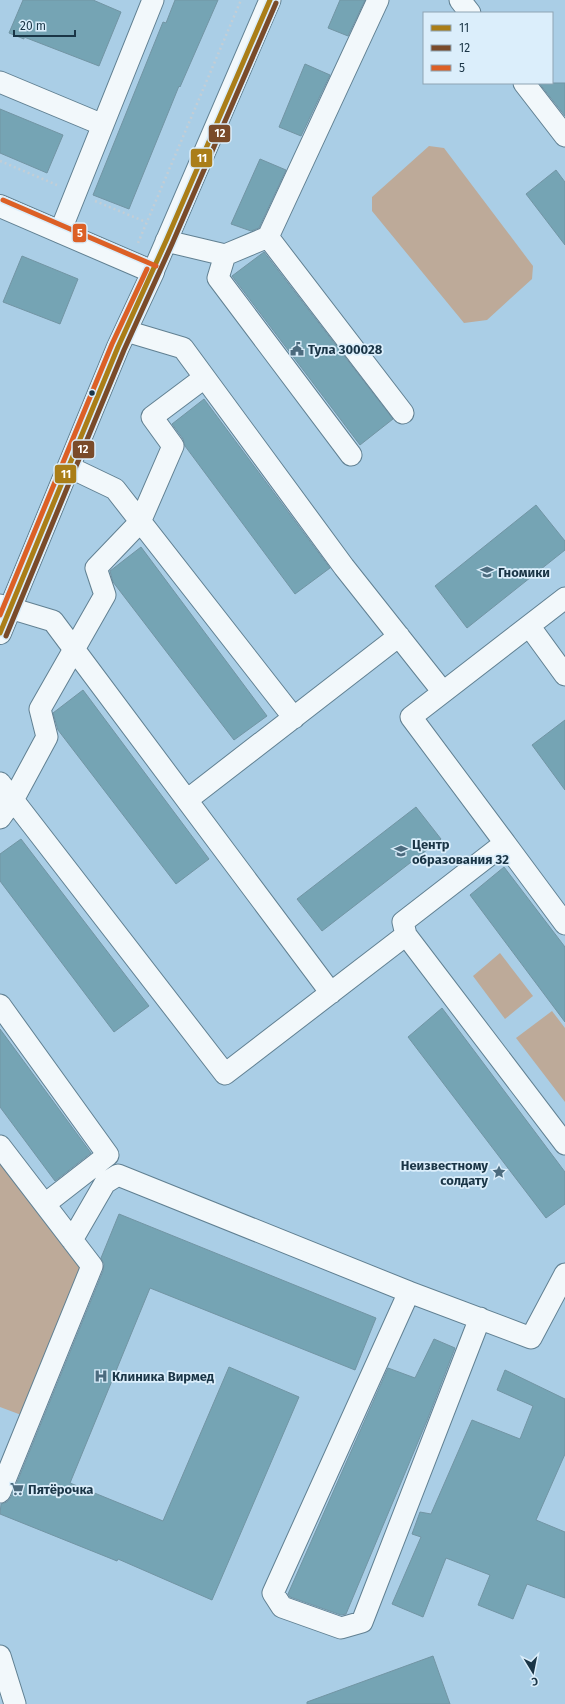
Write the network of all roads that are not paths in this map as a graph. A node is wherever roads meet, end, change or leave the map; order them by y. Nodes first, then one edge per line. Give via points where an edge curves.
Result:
1 (153, 0) edge
2 (270, 0) edge
3 (378, 0) edge
4 (460, 0) edge
5 (469, 12) edge
6 (0, 82) edge
7 (525, 84) edge
8 (103, 125) junction
9 (565, 136) edge
10 (0, 206) edge
11 (60, 232) junction
12 (268, 237) junction
13 (166, 241) junction
14 (225, 255) junction
15 (153, 272) junction
16 (126, 331) junction
17 (204, 378) junction
18 (403, 413) dead end
19 (351, 455) dead end
20 (69, 467) junction
21 (140, 522) junction
22 (565, 598) edge
23 (5, 607) edge
24 (530, 627) junction
25 (0, 633) edge
26 (399, 636) junction
27 (74, 650) junction
28 (565, 675) edge
29 (444, 692) junction
30 (294, 718) junction
31 (0, 784) edge
32 (13, 800) junction
33 (187, 800) junction
34 (0, 818) edge
35 (505, 843) junction
36 (565, 924) edge
37 (406, 935) junction
38 (331, 993) junction
39 (0, 1005) edge
40 (565, 1144) edge
41 (0, 1146) edge
42 (45, 1204) junction
43 (72, 1240) junction
44 (565, 1274) edge
45 (409, 1292) junction
46 (480, 1318) junction
47 (0, 1492) edge
48 (0, 1656) edge
49 (15, 1704) edge

1 - 8 street
2 - 13 street
3 - 12 street
4 - 5 street
6 - 8 street
7 - 9 street
8 - 11 street
10 - 11 main road
11 - 15 main road
12 - 14 street
12 - 18 street
13 - 14 street
13 - 15 street
14 - 19 street via 218,278
15 - 16 main road
16 - 17 street via 183,348
16 - 20 main road
17 - 21 street via 152,417 173,446
17 - 26 street via 344,567
20 - 21 street via 115,489
20 - 23 main road
21 - 27 street via 96,568 105,595
21 - 30 street
22 - 24 street
23 - 25 main road
23 - 27 street via 52,621
24 - 28 street
24 - 29 street
26 - 29 street
26 - 30 street
27 - 32 street via 40,709 47,737
27 - 33 street
29 - 35 street via 411,717
30 - 33 street
31 - 32 street
32 - 34 street
32 - 38 street via 225,1074
33 - 38 street
35 - 36 street
35 - 37 street via 403,922
37 - 38 street
37 - 40 street
39 - 42 street via 108,1155
41 - 42 street
42 - 43 street
43 - 45 street via 106,1183 118,1175
43 - 47 street via 92,1266
44 - 46 street via 531,1338
45 - 46 street
45 - 46 street via 273,1593 282,1607 341,1628 362,1622
48 - 49 street

